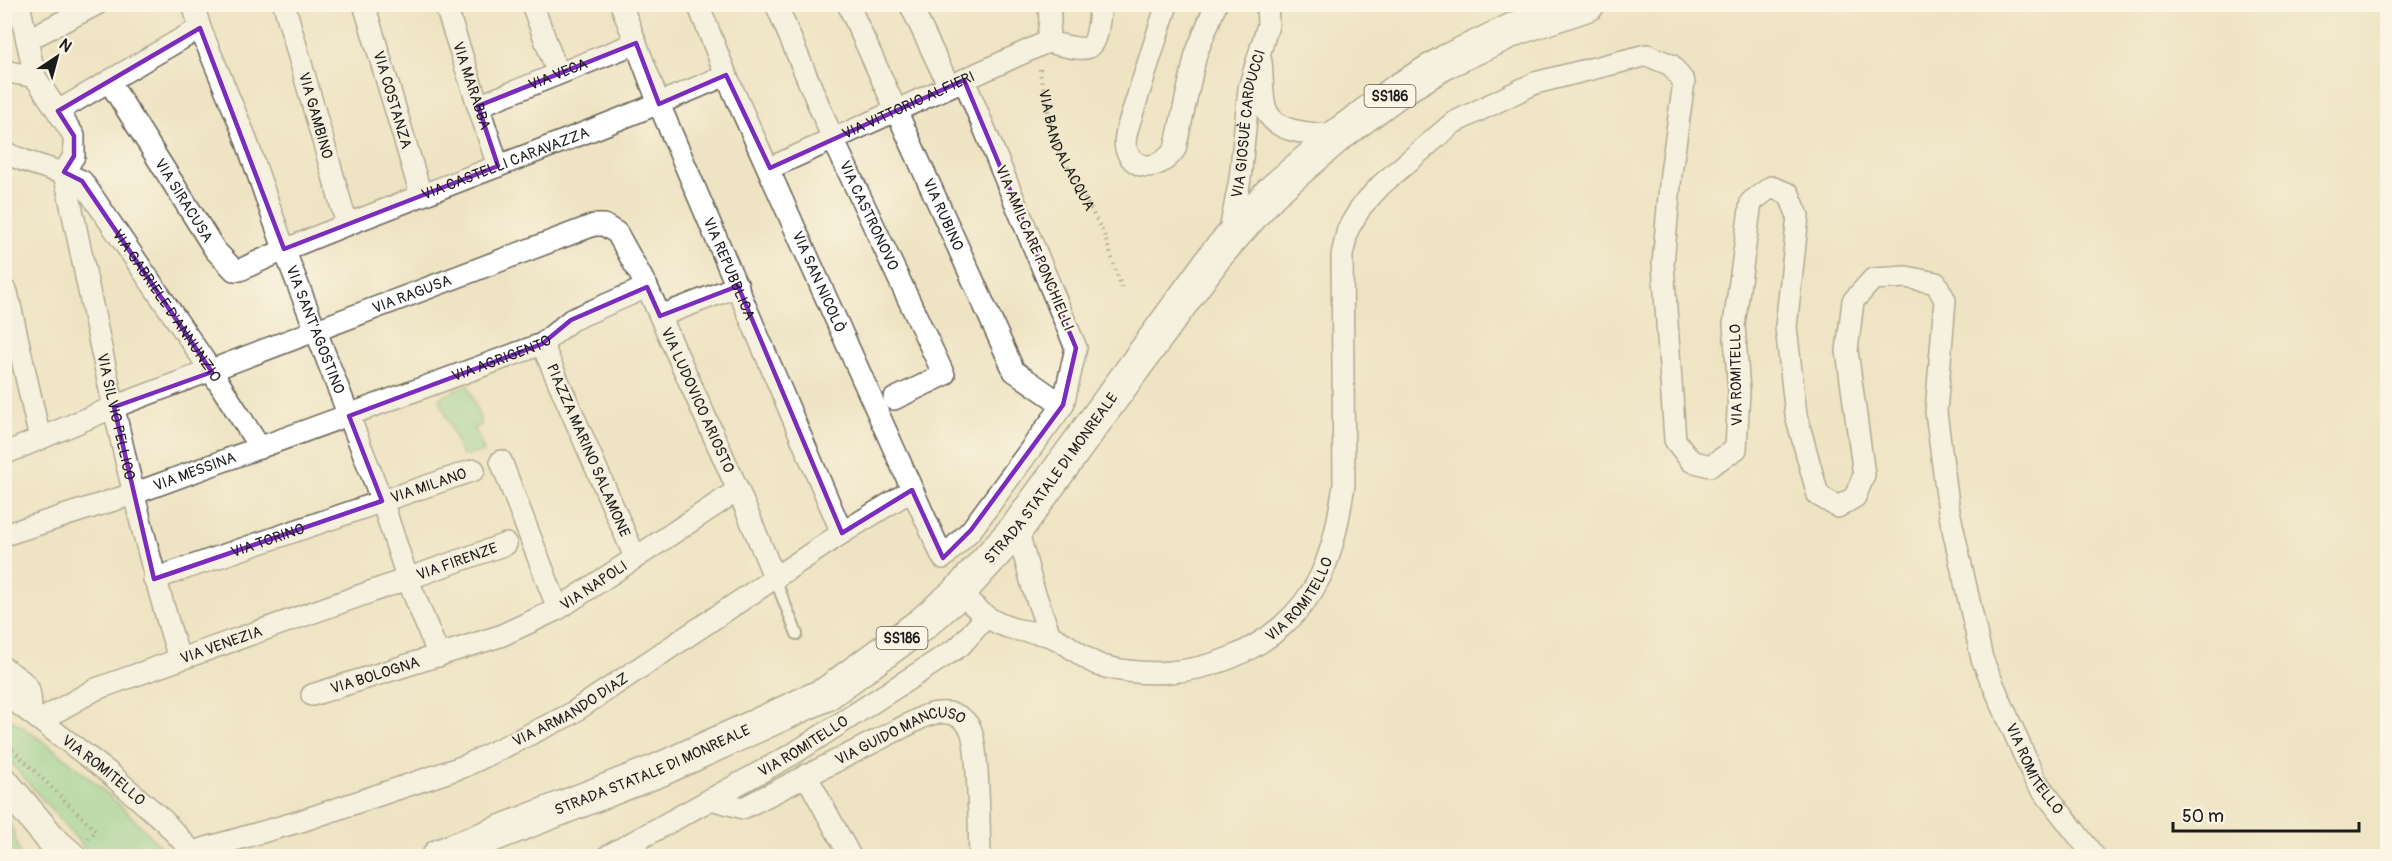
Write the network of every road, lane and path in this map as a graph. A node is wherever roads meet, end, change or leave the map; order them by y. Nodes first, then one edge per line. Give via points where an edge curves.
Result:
1 (19, 4) edge
2 (97, 4) edge
3 (193, 4) edge
4 (284, 4) edge
5 (364, 4) edge
6 (445, 4) edge
7 (532, 4) edge
8 (621, 4) edge
9 (698, 4) edge
10 (776, 4) edge
11 (848, 4) edge
12 (910, 4) edge
13 (1049, 4) edge
14 (1101, 4) edge
15 (1167, 4) edge
16 (1216, 4) edge
17 (1267, 4) edge
18 (1588, 4) edge
19 (200, 28) junction
20 (27, 40) junction
21 (1047, 42) junction
22 (636, 43) junction
23 (1261, 50) junction
24 (4, 71) edge
25 (558, 74) junction
26 (726, 75) junction
27 (35, 77) junction
28 (109, 81) junction
29 (957, 83) junction
30 (659, 104) junction
31 (478, 106) junction
32 (57, 111) junction
33 (896, 111) junction
34 (1337, 136) junction
35 (833, 139) junction
36 (4, 152) edge
37 (498, 166) junction
38 (770, 168) junction
39 (64, 172) junction
40 (421, 195) junction
41 (347, 225) junction
42 (612, 228) joint
43 (1228, 243) junction
44 (284, 249) junction
45 (738, 286) junction
46 (647, 287) junction
47 (1122, 289) dead end
48 (7, 292) dead end
49 (660, 316) junction
50 (316, 332) junction
51 (542, 344) junction
52 (212, 372) junction
53 (894, 399) dead end
54 (1063, 405) junction
55 (114, 407) junction
56 (349, 416) junction
57 (40, 439) junction
58 (260, 448) junction
59 (4, 454) edge
60 (501, 461) dead end
61 (474, 470) dead end
62 (738, 490) junction
63 (912, 490) junction
64 (133, 494) junction
65 (382, 501) junction
66 (1017, 528) junction
67 (842, 533) junction
68 (4, 535) edge
69 (506, 544) dead end
70 (635, 557) junction
71 (943, 558) joint
72 (154, 579) junction
73 (775, 579) junction
74 (408, 580) junction
75 (959, 592) junction
76 (558, 609) junction
77 (985, 618) junction
78 (797, 634) dead end
79 (1050, 636) junction
80 (439, 656) junction
81 (179, 658) junction
82 (4, 668) edge
83 (4, 693) edge
84 (312, 695) dead end
85 (36, 716) junction
86 (4, 741) edge
87 (806, 775) junction
88 (4, 783) edge
89 (711, 799) junction
90 (644, 848) edge
91 (60, 852) edge
92 (194, 854) edge
93 (439, 856) edge
94 (608, 856) edge
95 (850, 856) edge
96 (980, 856) edge
97 (2094, 856) edge

1 - 20 street
2 - 20 street
3 - 19 street, VIA SANT'AGOSTINO
4 - 41 street, VIA GAMBINO
5 - 40 street, VIA COSTANZA
6 - 31 street, VIA MARABBA
7 - 25 street
8 - 22 street, VIA REPUBBLICA
9 - 26 street, VIA SAN NICOLÒ
10 - 35 street, VIA CASTRONOVO
11 - 33 street, VIA RUBINO
12 - 29 street, VIA AMILCARE PONCHIELLI
13 - 21 street
14 - 21 street via 1097,34 1088,49
15 - 16 street via 1127,130 1125,147 1133,160 1145,166 1167,160 1175,149 1196,54
17 - 23 street, VIA GIOSUÈ CARDUCCI via 1268,25
18 - 34 main road, STRADA STATALE DI MONREALE / SS186 via 1518,28 1447,61 1399,90
19 - 28 street
19 - 44 street, VIA SANT'AGOSTINO via 244,134
20 - 27 street
21 - 29 street, VIA VITTORIO ALFIERI
21 - 47 path, VIA BANDALACQUA via 1040,73 1055,143 1104,234
22 - 25 street, VIA VECA
22 - 30 street, VIA REPUBBLICA
23 - 34 street via 1269,116 1290,130
23 - 43 street, VIA GIOSUÈ CARDUCCI via 1248,88 1240,179
24 - 27 street
25 - 31 street, VIA VECA
26 - 30 street, VIA CASTELLI CARAVAZZA
26 - 38 street, VIA SAN NICOLÒ
27 - 32 street
28 - 32 street
28 - 44 street, VIA SIRACUSA via 230,268 240,270
29 - 33 street, VIA VITTORIO ALFIERI
29 - 54 street, VIA AMILCARE PONCHIELLI via 1076,348
30 - 37 street, VIA CASTELLI CARAVAZZA
30 - 45 street, VIA REPUBBLICA
31 - 37 street, VIA MARABBA
32 - 39 street via 74,136 74,156
33 - 35 street, VIA VITTORIO ALFIERI
33 - 54 street, VIA RUBINO via 1014,370
34 - 43 main road, STRADA STATALE DI MONREALE / SS186 via 1270,193
35 - 38 street, VIA VITTORIO ALFIERI
35 - 53 street, VIA CASTRONOVO via 944,375
36 - 39 street
37 - 40 street, VIA CASTELLI CARAVAZZA
38 - 63 street, VIA SAN NICOLÒ
39 - 52 street, VIA GABRIELE D'ANNUNZIO via 82,181
39 - 55 street, VIA SILVIO PELLICO
40 - 41 street, VIA CASTELLI CARAVAZZA
41 - 44 street, VIA CASTELLI CARAVAZZA
42 - 46 street, VIA LUDOVICO ARIOSTO
42 - 50 street, VIA RAGUSA via 594,225
43 - 66 main road, STRADA STATALE DI MONREALE / SS186
44 - 50 street, VIA SANT'AGOSTINO
45 - 49 street
45 - 67 street, VIA REPUBBLICA
46 - 49 street, VIA LUDOVICO ARIOSTO
46 - 51 street, VIA AGRIGENTO via 570,320
48 - 57 street
49 - 62 street, VIA LUDOVICO ARIOSTO
50 - 52 street, VIA RAGUSA
50 - 56 street, VIA SANT'AGOSTINO
51 - 56 street, VIA AGRIGENTO
51 - 70 street, PIAZZA MARINO SALAMONE
52 - 55 street, VIA RAGUSA
52 - 58 street, VIA GABRIELE D'ANNUNZIO
54 - 71 street, VIA AMILCARE PONCHIELLI via 971,530
55 - 57 street, VIA RAGUSA
55 - 64 street, VIA SILVIO PELLICO
56 - 58 street, VIA MESSINA
56 - 65 street, VIA SANT'AGOSTINO
57 - 59 street, VIA RAGUSA
58 - 64 street, VIA MESSINA
60 - 76 street
61 - 65 street, VIA MILANO
62 - 70 street, VIA NAPOLI
62 - 73 street, VIA LUDOVICO ARIOSTO
63 - 67 street, VIA ARMANDO DIAZ
63 - 71 street, VIA SAN NICOLÒ
64 - 68 street, VIA MESSINA
64 - 72 street, VIA SILVIO PELLICO
65 - 72 street, VIA TORINO
65 - 74 street, VIA SANT'AGOSTINO
66 - 75 main road, STRADA STATALE DI MONREALE / SS186
66 - 79 street
67 - 73 street, VIA ARMANDO DIAZ
69 - 74 street, VIA FIRENZE
70 - 76 street, VIA NAPOLI
72 - 81 street, VIA SILVIO PELLICO
73 - 78 lane
73 - 92 street, VIA ARMANDO DIAZ via 569,715 465,766
74 - 80 street, VIA SANT'AGOSTINO
74 - 81 street, VIA VENEZIA
75 - 77 street
75 - 93 main road, STRADA STATALE DI MONREALE / SS186 via 826,694 659,770
76 - 80 street, VIA NAPOLI via 500,636
77 - 79 street via 1013,629
77 - 89 street, VIA ROMITELLO via 960,646 793,754
79 - 97 street, VIA ROMITELLO via 1103,667 1144,674 1182,672 1214,663 1273,636 1292,617 1319,577 1332,546 1343,494 1342,255 1348,229 1361,207 1453,123 1535,83 1647,56 1671,65 1684,82 1663,264 1675,440 1691,461 1710,466 1736,449 1739,391 1734,325 1752,202 1771,187 1789,194 1798,216 1786,327 1796,415 1818,495 1838,507 1855,497 1864,475 1847,351 1853,301 1873,279 1906,277 1936,283 1945,300 1936,412 1949,511 1982,659 2035,780
80 - 84 street, VIA BOLOGNA
81 - 85 street, VIA VENEZIA
82 - 85 street via 28,686
83 - 85 street, VIA ROMITELLO
85 - 92 street, VIA ROMITELLO via 108,772 164,821
86 - 91 path via 96,831
87 - 89 street, VIA GUIDO MANCUSO via 743,808
87 - 95 street
87 - 96 street, VIA GUIDO MANCUSO via 925,716 935,712 956,715 974,739
88 - 91 street
89 - 90 street, VIA ROMITELLO
90 - 94 street, VIA ROMITELLO

